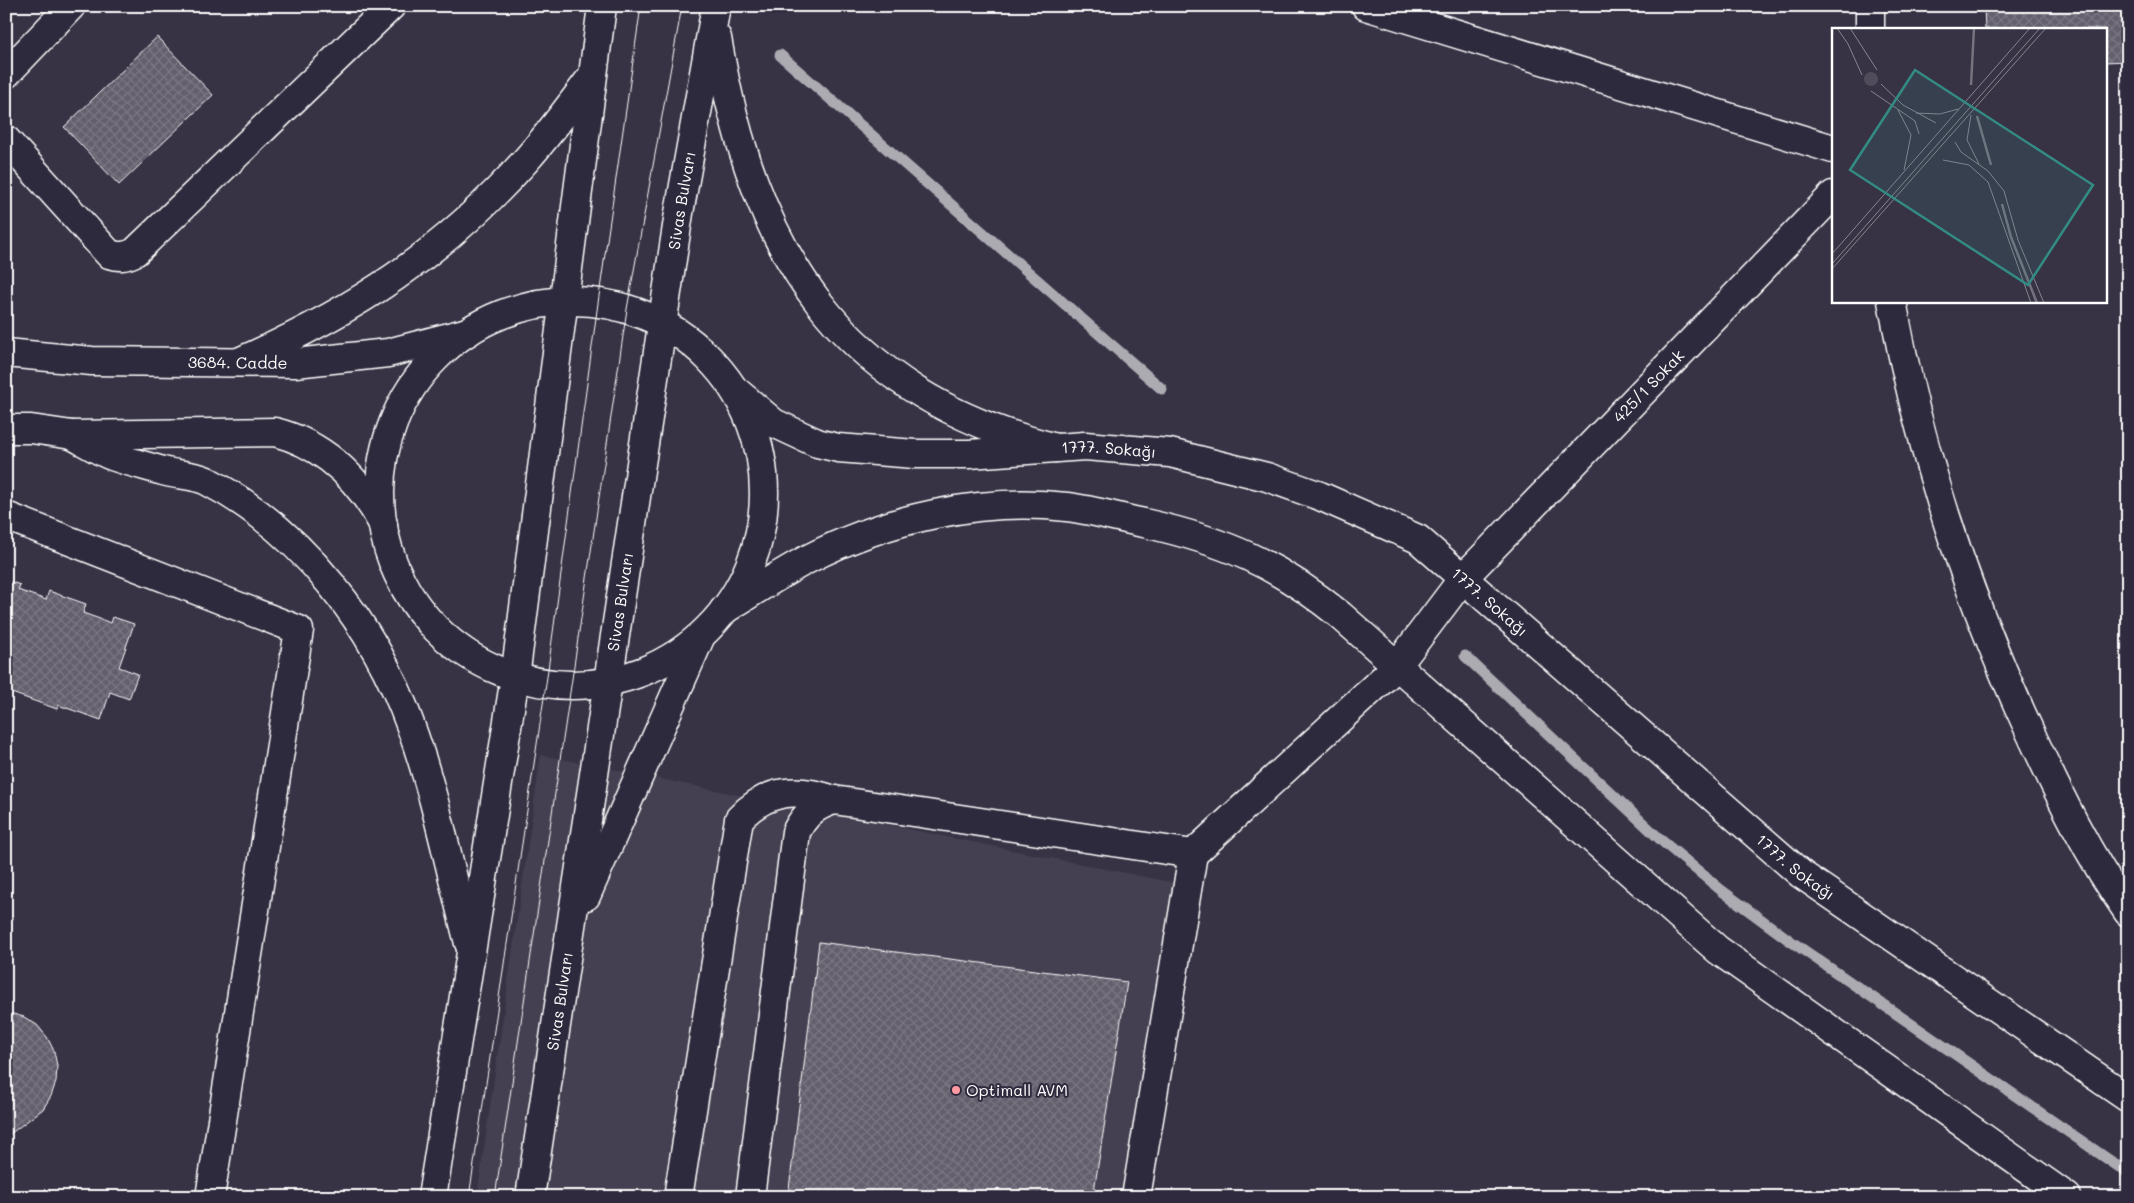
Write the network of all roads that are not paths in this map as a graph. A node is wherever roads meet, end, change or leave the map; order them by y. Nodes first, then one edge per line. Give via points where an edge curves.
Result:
1 (71, 6) edge
2 (392, 6) edge
3 (602, 6) edge
4 (1366, 6) edge
5 (1870, 6) edge
6 (715, 12) edge
7 (1870, 28) edge
8 (6, 74) edge
9 (591, 78) junction
10 (6, 140) edge
11 (1832, 149) edge
12 (1832, 196) edge
13 (563, 302) junction
14 (1892, 302) edge
15 (663, 324) junction
16 (468, 332) junction
17 (6, 353) edge
18 (241, 361) junction
19 (736, 391) junction
20 (6, 429) edge
21 (72, 435) junction
22 (1056, 448) junction
23 (6, 516) edge
24 (383, 524) junction
25 (1464, 577) junction
26 (724, 610) junction
27 (701, 636) junction
28 (1396, 667) junction
29 (515, 677) junction
30 (609, 682) junction
31 (834, 800) junction
32 (1193, 854) junction
33 (2128, 912) edge
34 (571, 929) junction
35 (471, 952) junction
36 (2128, 1098) edge
37 (210, 1197) edge
38 (432, 1197) edge
39 (530, 1197) edge
40 (678, 1197) edge
41 (750, 1197) edge
42 (1136, 1197) edge
43 (2068, 1197) edge

1 - 8 main road
2 - 10 main road via 128,256 110,254
3 - 9 main road
4 - 11 main road
5 - 7 main road
6 - 15 main road, Sivas Bulvarı via 679,212
6 - 22 main road via 724,78 753,182 787,256 824,310 877,363 941,407 1001,433
9 - 13 main road
9 - 18 main road via 528,159 450,236 356,304 302,334
12 - 25 main road, 425/1 Sokak
13 - 15 main road via 583,301 627,309
13 - 16 main road via 530,306
13 - 29 main road
14 - 33 main road via 1915,411 1968,586 2002,671 2061,800 2085,845
15 - 19 main road via 692,342
15 - 30 main road, Sivas Bulvarı
16 - 18 main road, 3684. Cadde via 388,353 348,359 294,363
16 - 24 main road via 441,353 401,406 388,438 381,470
17 - 18 main road, 3684. Cadde via 102,361
19 - 22 main road, 1777. Sokağı via 774,423 817,443 838,448 969,454
19 - 26 main road via 754,429 765,486 763,519 756,551 743,582
20 - 21 main road
21 - 24 main road via 255,431 293,437 338,465 366,496
21 - 35 main road via 111,455 205,480 264,518 294,543 327,579 365,632 411,726
22 - 25 main road, 1777. Sokağı via 1085,446 1170,453 1267,477 1320,496 1418,539
23 - 37 main road via 299,630
24 - 29 main road via 395,569 431,624 456,647 484,665
25 - 28 main road, 425/1 Sokak
25 - 36 main road, 1777. Sokağı via 1801,874
26 - 27 main road
26 - 28 main road via 808,559 899,523 995,506 1067,507 1201,537 1271,566 1307,588
27 - 30 main road via 674,657 642,672
27 - 34 main road
28 - 32 main road, 425/1 Sokak
28 - 43 main road via 1718,950
29 - 30 main road via 546,684
29 - 35 main road
30 - 34 main road, Sivas Bulvarı
31 - 32 main road
31 - 40 main road via 804,792 775,795 761,800 739,819
31 - 41 main road via 810,810 796,832
32 - 42 main road
34 - 39 main road, Sivas Bulvarı
35 - 38 main road

